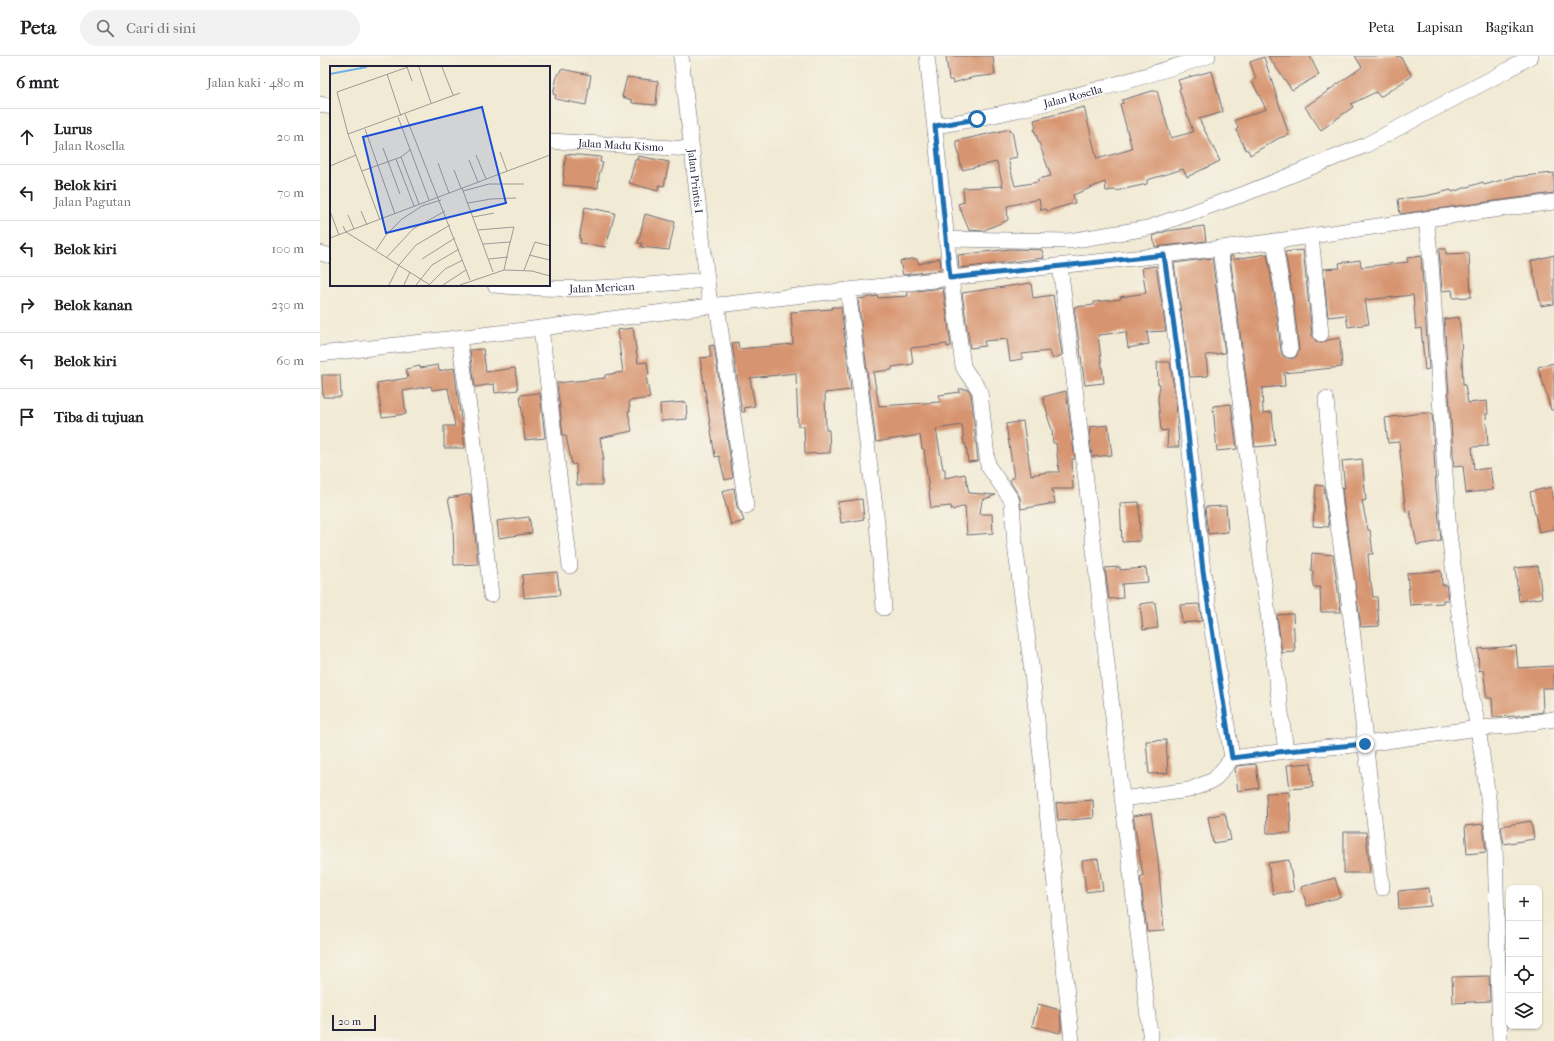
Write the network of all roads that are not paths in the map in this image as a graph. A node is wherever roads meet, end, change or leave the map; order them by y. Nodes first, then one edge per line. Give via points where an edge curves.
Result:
1 (681, 56) edge
2 (927, 56) edge
3 (1208, 56) edge
4 (1531, 56) edge
5 (320, 104) edge
6 (330, 107) edge
7 (935, 126) junction
8 (550, 142) edge
9 (692, 149) junction
10 (1554, 202) edge
11 (1426, 218) junction
12 (1311, 236) junction
13 (947, 239) junction
14 (1274, 241) junction
15 (1220, 248) junction
16 (320, 253) edge
17 (1164, 255) junction
18 (330, 256) edge
19 (1060, 266) junction
20 (950, 278) junction
21 (707, 280) junction
22 (508, 286) edge
23 (848, 290) junction
24 (714, 306) junction
25 (541, 328) junction
26 (1321, 334) dead end
27 (459, 338) junction
28 (1290, 350) dead end
29 (320, 354) edge
30 (1326, 399) dead end
31 (746, 506) dead end
32 (570, 566) dead end
33 (491, 595) dead end
34 (884, 608) dead end
35 (1554, 719) edge
36 (1478, 728) junction
37 (1365, 744) junction
38 (1286, 751) junction
39 (1232, 758) junction
40 (1122, 799) junction
41 (1382, 888) dead end
42 (1072, 1041) edge
43 (1151, 1041) edge
44 (1500, 1041) edge

1 - 9 street, Jalan Printis I
2 - 7 street
3 - 7 street, Jalan Rosella via 1057,101
4 - 13 street via 1366,145 1244,194 1148,228 1069,241
5 - 6 street
7 - 13 street
8 - 9 street, Jalan Madu Kismo
9 - 21 street, Jalan Printis I
10 - 11 street
11 - 12 street
11 - 36 street via 1432,269 1450,533 1465,662
12 - 14 street
12 - 26 street
13 - 20 street
14 - 15 street
14 - 28 street
15 - 17 street
15 - 38 street
16 - 18 street
17 - 19 street
17 - 39 street via 1184,397 1203,571
19 - 20 street
19 - 40 street
20 - 23 street
20 - 42 street via 964,369 980,392 988,466 1012,503
21 - 22 street, Jalan Merican via 561,290
21 - 24 street, Jalan Printis I
23 - 24 street
23 - 34 street via 877,524
24 - 25 street
24 - 31 street, Jalan Printis I
25 - 27 street
25 - 32 street
27 - 29 street
27 - 33 street
30 - 37 street via 1335,506 1347,585
35 - 36 street via 1513,726
36 - 37 street
36 - 44 street via 1495,846
37 - 38 street
37 - 41 street
38 - 39 street
39 - 40 street via 1214,780 1189,790
40 - 43 street

